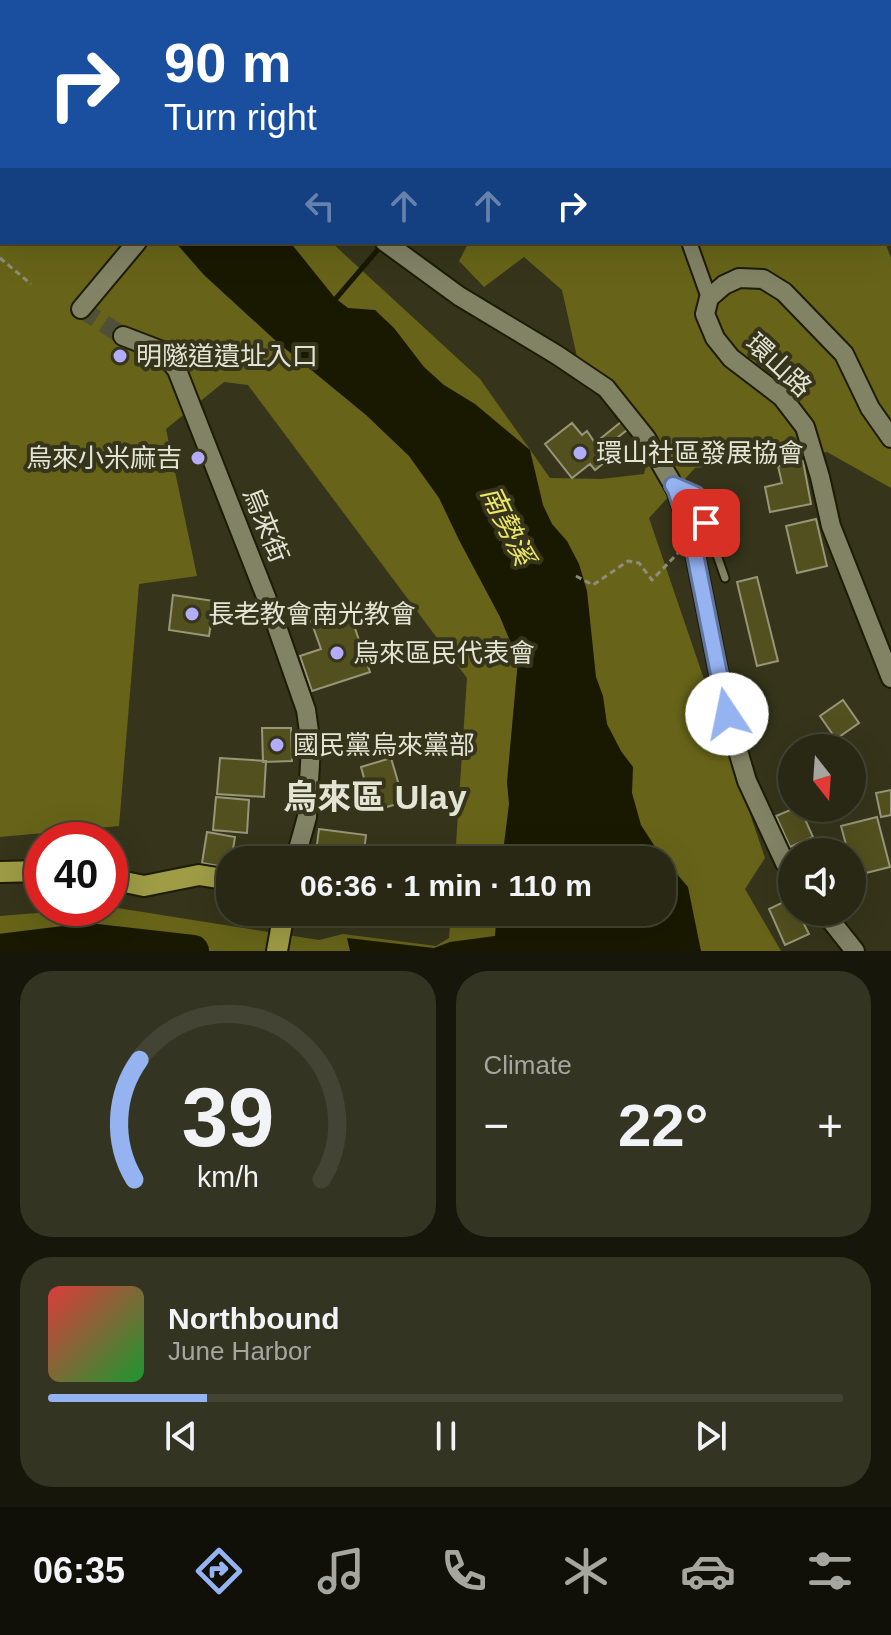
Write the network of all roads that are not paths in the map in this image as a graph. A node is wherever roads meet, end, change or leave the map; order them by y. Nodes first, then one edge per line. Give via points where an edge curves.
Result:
1 (135, 244) edge
2 (388, 244) edge
3 (690, 244) edge
4 (709, 298) junction
5 (81, 309) dead end
6 (123, 336) tunnel mouth
7 (891, 438) edge
8 (673, 485) junction
9 (725, 578) dead end
10 (891, 678) edge
11 (299, 846) edge
12 (778, 848) edge
13 (24, 871) edge
14 (0, 872) edge
15 (216, 878) edge
16 (128, 883) edge
17 (835, 926) edge
18 (855, 951) edge

1 - 5 street
2 - 8 street via 459,296 606,388 646,438
3 - 4 street
4 - 7 street, 環山路 via 739,278 763,279 784,292 844,354
4 - 10 street, 環山路 via 705,314 715,338 731,358 782,397 805,427 831,526
6 - 11 street, 烏來街 via 162,351 177,370 306,710 311,746 307,817
8 - 9 lane via 696,495
8 - 12 street via 692,539 727,714 747,781
13 - 14 main road
15 - 16 main road via 199,875 144,886
17 - 18 street

